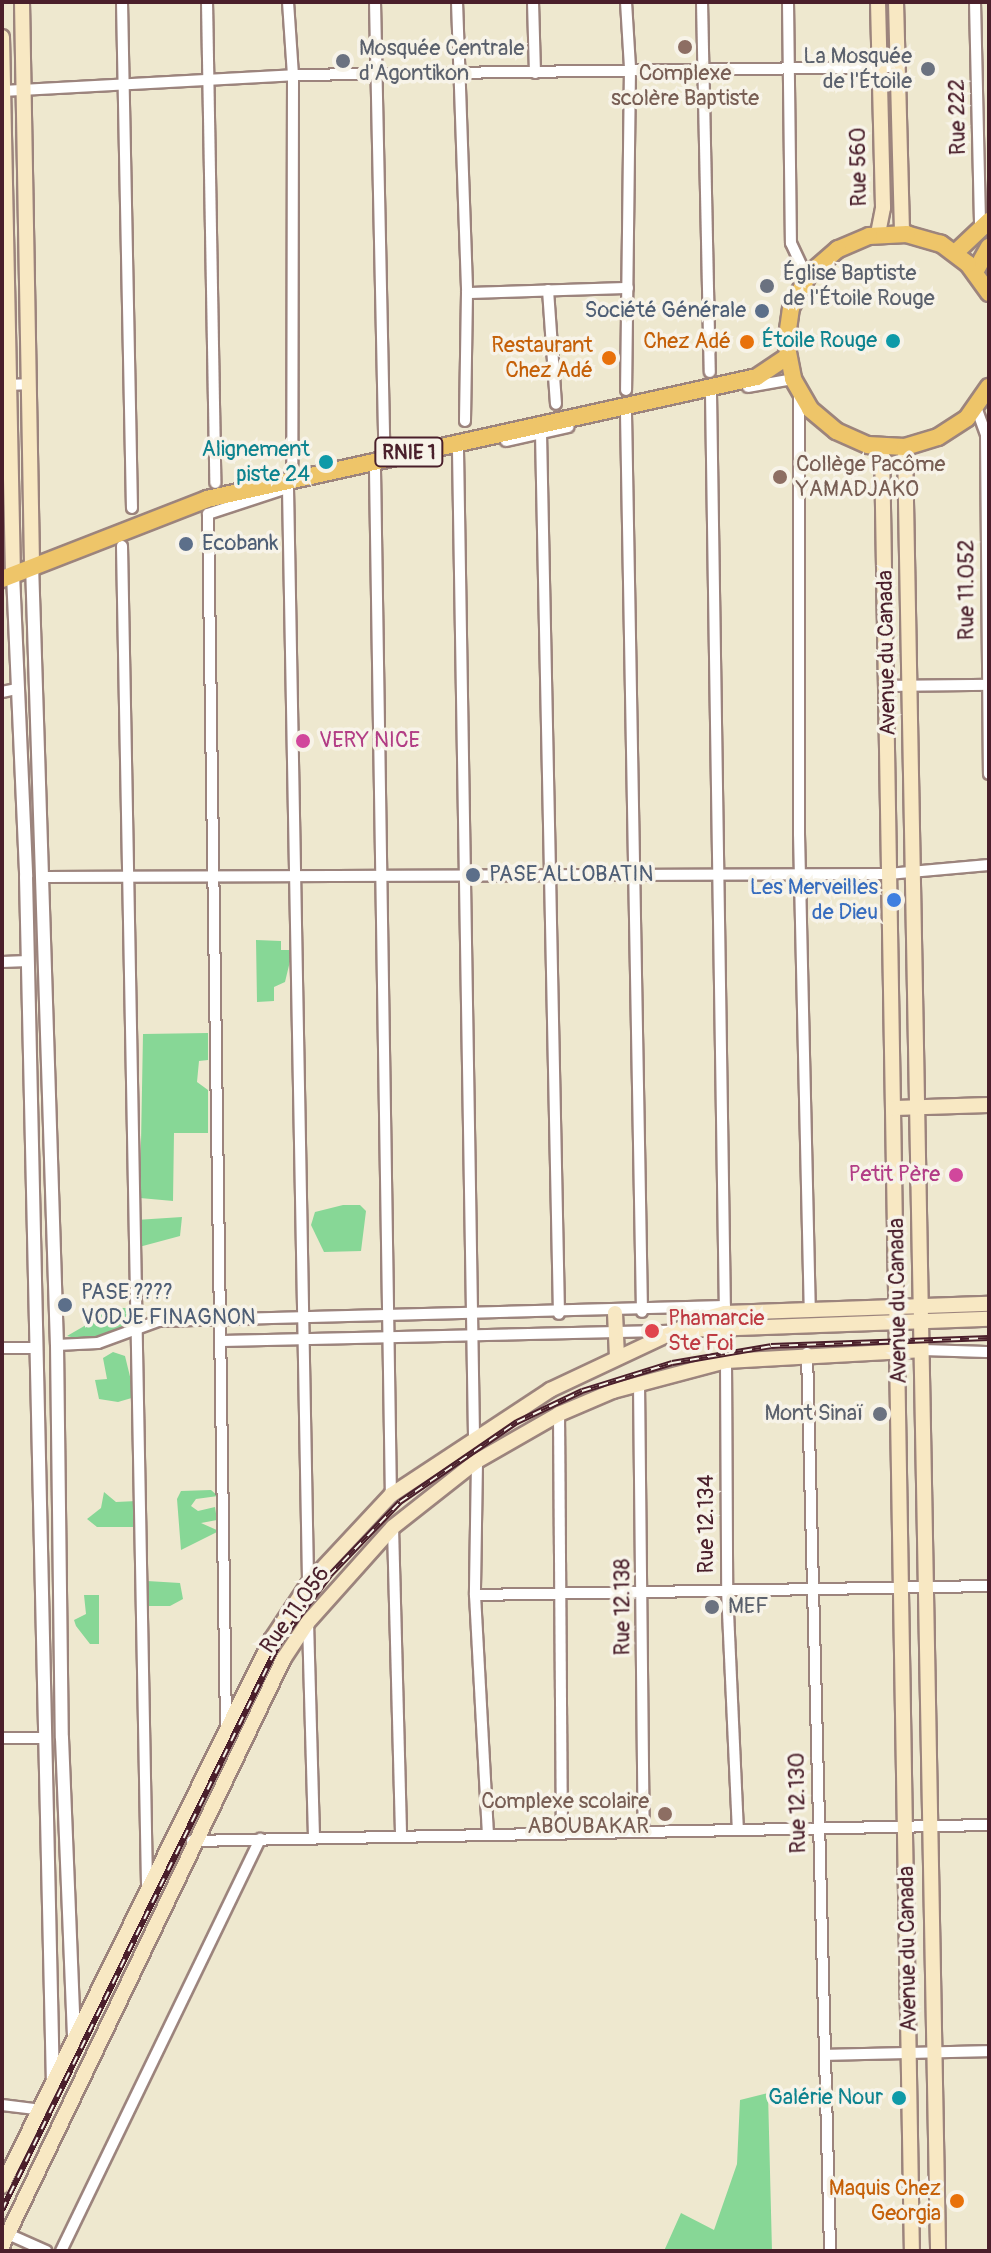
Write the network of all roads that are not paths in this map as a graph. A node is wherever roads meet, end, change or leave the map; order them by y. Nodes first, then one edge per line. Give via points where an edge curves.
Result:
1 (22, 2) edge
2 (122, 2) edge
3 (207, 2) edge
4 (288, 2) edge
5 (375, 2) edge
6 (457, 2) edge
7 (533, 2) edge
8 (626, 2) edge
9 (702, 2) edge
10 (788, 2) edge
11 (878, 2) edge
12 (896, 2) edge
13 (975, 2) edge
14 (2, 37) edge
15 (897, 67) junction
16 (630, 68) junction
17 (879, 68) junction
18 (790, 70) junction
19 (704, 72) junction
20 (535, 73) junction
21 (461, 74) junction
22 (293, 75) junction
23 (376, 77) junction
24 (209, 79) junction
25 (123, 81) junction
26 (24, 90) junction
27 (3, 91) edge
28 (985, 226) edge
29 (878, 234) junction
30 (902, 234) junction
31 (989, 247) edge
32 (955, 253) junction
33 (975, 272) junction
34 (807, 278) junction
35 (628, 288) junction
36 (548, 290) junction
37 (467, 293) junction
38 (989, 293) edge
39 (787, 357) junction
40 (710, 372) dead end
41 (29, 384) junction
42 (6, 385) edge
43 (796, 385) junction
44 (989, 387) edge
45 (626, 390) dead end
46 (711, 393) junction
47 (556, 404) dead end
48 (976, 407) junction
49 (626, 413) junction
50 (465, 421) dead end
51 (541, 433) junction
52 (384, 442) dead end
53 (882, 447) junction
54 (905, 447) junction
55 (458, 450) junction
56 (292, 465) dead end
57 (375, 470) junction
58 (215, 483) dead end
59 (288, 488) junction
60 (132, 508) dead end
61 (122, 546) dead end
62 (32, 564) junction
63 (7, 577) edge
64 (988, 685) edge
65 (886, 686) junction
66 (909, 686) junction
67 (16, 689) junction
68 (2, 692) edge
69 (989, 774) edge
70 (989, 865) edge
71 (915, 873) junction
72 (211, 874) junction
73 (295, 874) junction
74 (888, 874) junction
75 (125, 875) junction
76 (803, 875) junction
77 (718, 876) junction
78 (45, 877) junction
79 (634, 877) junction
80 (379, 878) junction
81 (550, 878) junction
82 (465, 879) junction
83 (28, 961) junction
84 (2, 962) edge
85 (989, 1105) edge
86 (917, 1107) junction
87 (894, 1108) junction
88 (989, 1304) edge
89 (921, 1307) junction
90 (894, 1309) junction
91 (725, 1310) junction
92 (810, 1311) junction
93 (642, 1312) junction
94 (615, 1313) junction
95 (559, 1314) junction
96 (472, 1315) junction
97 (388, 1316) junction
98 (303, 1317) junction
99 (221, 1318) junction
100 (989, 1319) edge
101 (921, 1323) junction
102 (894, 1325) junction
103 (134, 1328) junction
104 (680, 1331) junction
105 (612, 1333) junction
106 (472, 1334) junction
107 (389, 1336) junction
108 (304, 1337) junction
109 (222, 1341) junction
110 (57, 1345) junction
111 (2, 1348) edge
112 (37, 1348) junction
113 (895, 1350) junction
114 (920, 1350) junction
115 (989, 1352) edge
116 (807, 1353) junction
117 (617, 1357) junction
118 (726, 1361) junction
119 (639, 1383) junction
120 (559, 1414) junction
121 (474, 1435) junction
122 (477, 1461) junction
123 (391, 1495) junction
124 (393, 1527) junction
125 (308, 1584) junction
126 (989, 1586) edge
127 (900, 1587) junction
128 (924, 1587) junction
129 (813, 1588) junction
130 (727, 1590) junction
131 (559, 1594) junction
132 (644, 1594) junction
133 (475, 1595) junction
134 (308, 1622) junction
135 (226, 1730) junction
136 (2, 1738) edge
137 (42, 1738) junction
138 (989, 1825) edge
139 (904, 1826) junction
140 (928, 1826) junction
141 (818, 1828) junction
142 (738, 1830) junction
143 (644, 1832) junction
144 (562, 1833) junction
145 (488, 1835) junction
146 (401, 1836) junction
147 (314, 1838) junction
148 (260, 1839) junction
149 (192, 1841) junction
150 (147, 1884) junction
151 (74, 2034) junction
152 (989, 2051) edge
153 (826, 2055) junction
154 (932, 2055) junction
155 (907, 2057) junction
156 (53, 2081) junction
157 (2, 2105) edge
158 (40, 2110) junction
159 (909, 2133) junction
160 (934, 2134) junction
161 (2, 2186) edge
162 (5, 2240) edge
163 (24, 2247) edge
164 (46, 2251) edge
165 (61, 2251) edge
166 (830, 2251) edge
167 (912, 2251) edge
168 (938, 2251) edge

1 - 26 main road
2 - 25 street
3 - 24 street
4 - 22 street
5 - 23 street
6 - 21 street
7 - 20 street
8 - 16 street
9 - 19 street
10 - 18 street
11 - 17 main road, Rue 560
12 - 15 main road, Rue 560
13 - 28 street, Rue 222
14 - 27 main road
15 - 17 street
15 - 30 main road, Rue 560
16 - 19 street
16 - 20 street
16 - 35 street
17 - 18 street
17 - 29 main road, Rue 560 via 883,208
18 - 19 street
18 - 34 street via 791,243
19 - 40 street
20 - 21 street
21 - 23 street
21 - 37 street
22 - 23 street
22 - 24 street
22 - 56 street
23 - 52 street
24 - 25 street
24 - 58 street
25 - 26 street
25 - 60 street
26 - 27 street
26 - 41 main road
27 - 42 main road
28 - 32 main road
29 - 30 main road
29 - 34 main road via 842,246
30 - 32 main road
31 - 33 main road
32 - 33 main road
33 - 38 main road
34 - 39 main road via 788,321
35 - 36 street
35 - 45 street
36 - 37 street
36 - 47 street
37 - 50 street
39 - 43 main road
39 - 62 main road, RNIE 1 via 757,377 207,499
41 - 42 street
41 - 62 main road
42 - 63 main road
43 - 46 street
43 - 53 main road via 836,431
43 - 76 street
44 - 48 main road
46 - 49 street
46 - 77 street
48 - 54 main road via 944,434
48 - 64 street, Rue 11.052 via 986,435
49 - 51 street
49 - 79 street
51 - 55 street
51 - 81 street
53 - 54 main road
53 - 65 main road, Avenue du Canada
54 - 66 main road, Avenue du Canada
55 - 57 street
55 - 82 street
57 - 59 street
57 - 80 street
59 - 72 street via 208,514
59 - 73 street
61 - 75 street
62 - 63 main road, RNIE 1
62 - 78 street
63 - 67 street
64 - 66 street
64 - 69 street, Rue 11.052
65 - 66 street
65 - 74 main road, Avenue du Canada
66 - 71 main road, Avenue du Canada
67 - 68 street
67 - 83 street
70 - 71 street
71 - 74 street
71 - 86 main road, Avenue du Canada
72 - 73 street
72 - 75 street
72 - 99 street
73 - 80 street
73 - 98 street
74 - 76 street
74 - 87 main road, Avenue du Canada
75 - 78 street
75 - 103 street
76 - 77 street
76 - 92 street
77 - 79 street
77 - 91 street
78 - 110 street
79 - 81 street
79 - 93 street
80 - 82 street
80 - 97 street
81 - 82 street
81 - 95 street
82 - 96 street
83 - 84 street
83 - 112 street
85 - 86 main road
86 - 87 main road
86 - 89 main road, Avenue du Canada
87 - 90 main road, Avenue du Canada
88 - 89 main road
89 - 90 main road
89 - 101 main road, Avenue du Canada
90 - 92 main road
90 - 102 main road, Avenue du Canada
91 - 92 main road
91 - 93 street
91 - 104 main road
93 - 94 street
94 - 95 street
94 - 105 main road
95 - 96 street
96 - 97 street
96 - 106 street
97 - 98 street
97 - 107 street
98 - 99 street
98 - 108 street
99 - 103 street via 158,1321
99 - 109 street
100 - 101 main road
101 - 102 main road
101 - 114 main road, Avenue du Canada
102 - 104 main road
102 - 113 main road, Avenue du Canada
103 - 110 street via 98,1343
103 - 150 street
104 - 105 street
104 - 117 main road
105 - 106 street
105 - 117 main road
106 - 107 street
106 - 121 street
107 - 108 street
107 - 123 street
108 - 109 street
108 - 125 street
109 - 135 street
110 - 151 street via 62,1738
111 - 112 street
112 - 137 street
113 - 114 main road, Rue 11.056
113 - 116 main road, Rue 11.056
113 - 127 main road, Avenue du Canada
114 - 115 street
114 - 128 main road, Avenue du Canada
116 - 118 main road, Rue 11.056
116 - 129 street, Rue 12.130
117 - 121 main road
118 - 119 main road, Rue 11.056
118 - 130 street, Rue 12.134
119 - 120 main road, Rue 11.056
119 - 132 street, Rue 12.138
120 - 122 main road, Rue 11.056
120 - 131 street
121 - 123 main road
122 - 124 main road, Rue 11.056
122 - 133 street
123 - 125 main road
124 - 134 main road, Rue 11.056
124 - 146 street
125 - 135 main road via 271,1640
126 - 128 street
127 - 128 street
127 - 129 street
127 - 139 main road, Avenue du Canada
128 - 140 main road, Avenue du Canada
129 - 130 street
129 - 141 street, Rue 12.130
130 - 132 street
130 - 142 street, Rue 12.134
131 - 132 street
131 - 133 street
131 - 144 street
132 - 143 street, Rue 12.138
133 - 145 street
134 - 147 street
134 - 149 main road, Rue 11.056 via 284,1658
135 - 150 main road
136 - 137 street
137 - 156 street
138 - 140 street
139 - 140 street
139 - 141 street
139 - 155 main road, Avenue du Canada
140 - 154 main road, Avenue du Canada
141 - 142 street
141 - 153 street, Rue 12.130
142 - 143 street
143 - 144 street
144 - 145 street
145 - 146 street
146 - 147 street
147 - 148 street
148 - 149 street
148 - 165 street
149 - 162 main road, Rue 11.056
150 - 151 main road
151 - 156 main road
152 - 154 street
153 - 155 street
153 - 166 street, Rue 12.130
154 - 155 street
154 - 160 main road, Avenue du Canada
155 - 159 main road, Avenue du Canada
156 - 158 main road
157 - 158 street
158 - 161 main road
159 - 160 main road
159 - 167 main road, Avenue du Canada
160 - 168 main road, Avenue du Canada
162 - 163 street
163 - 164 street

